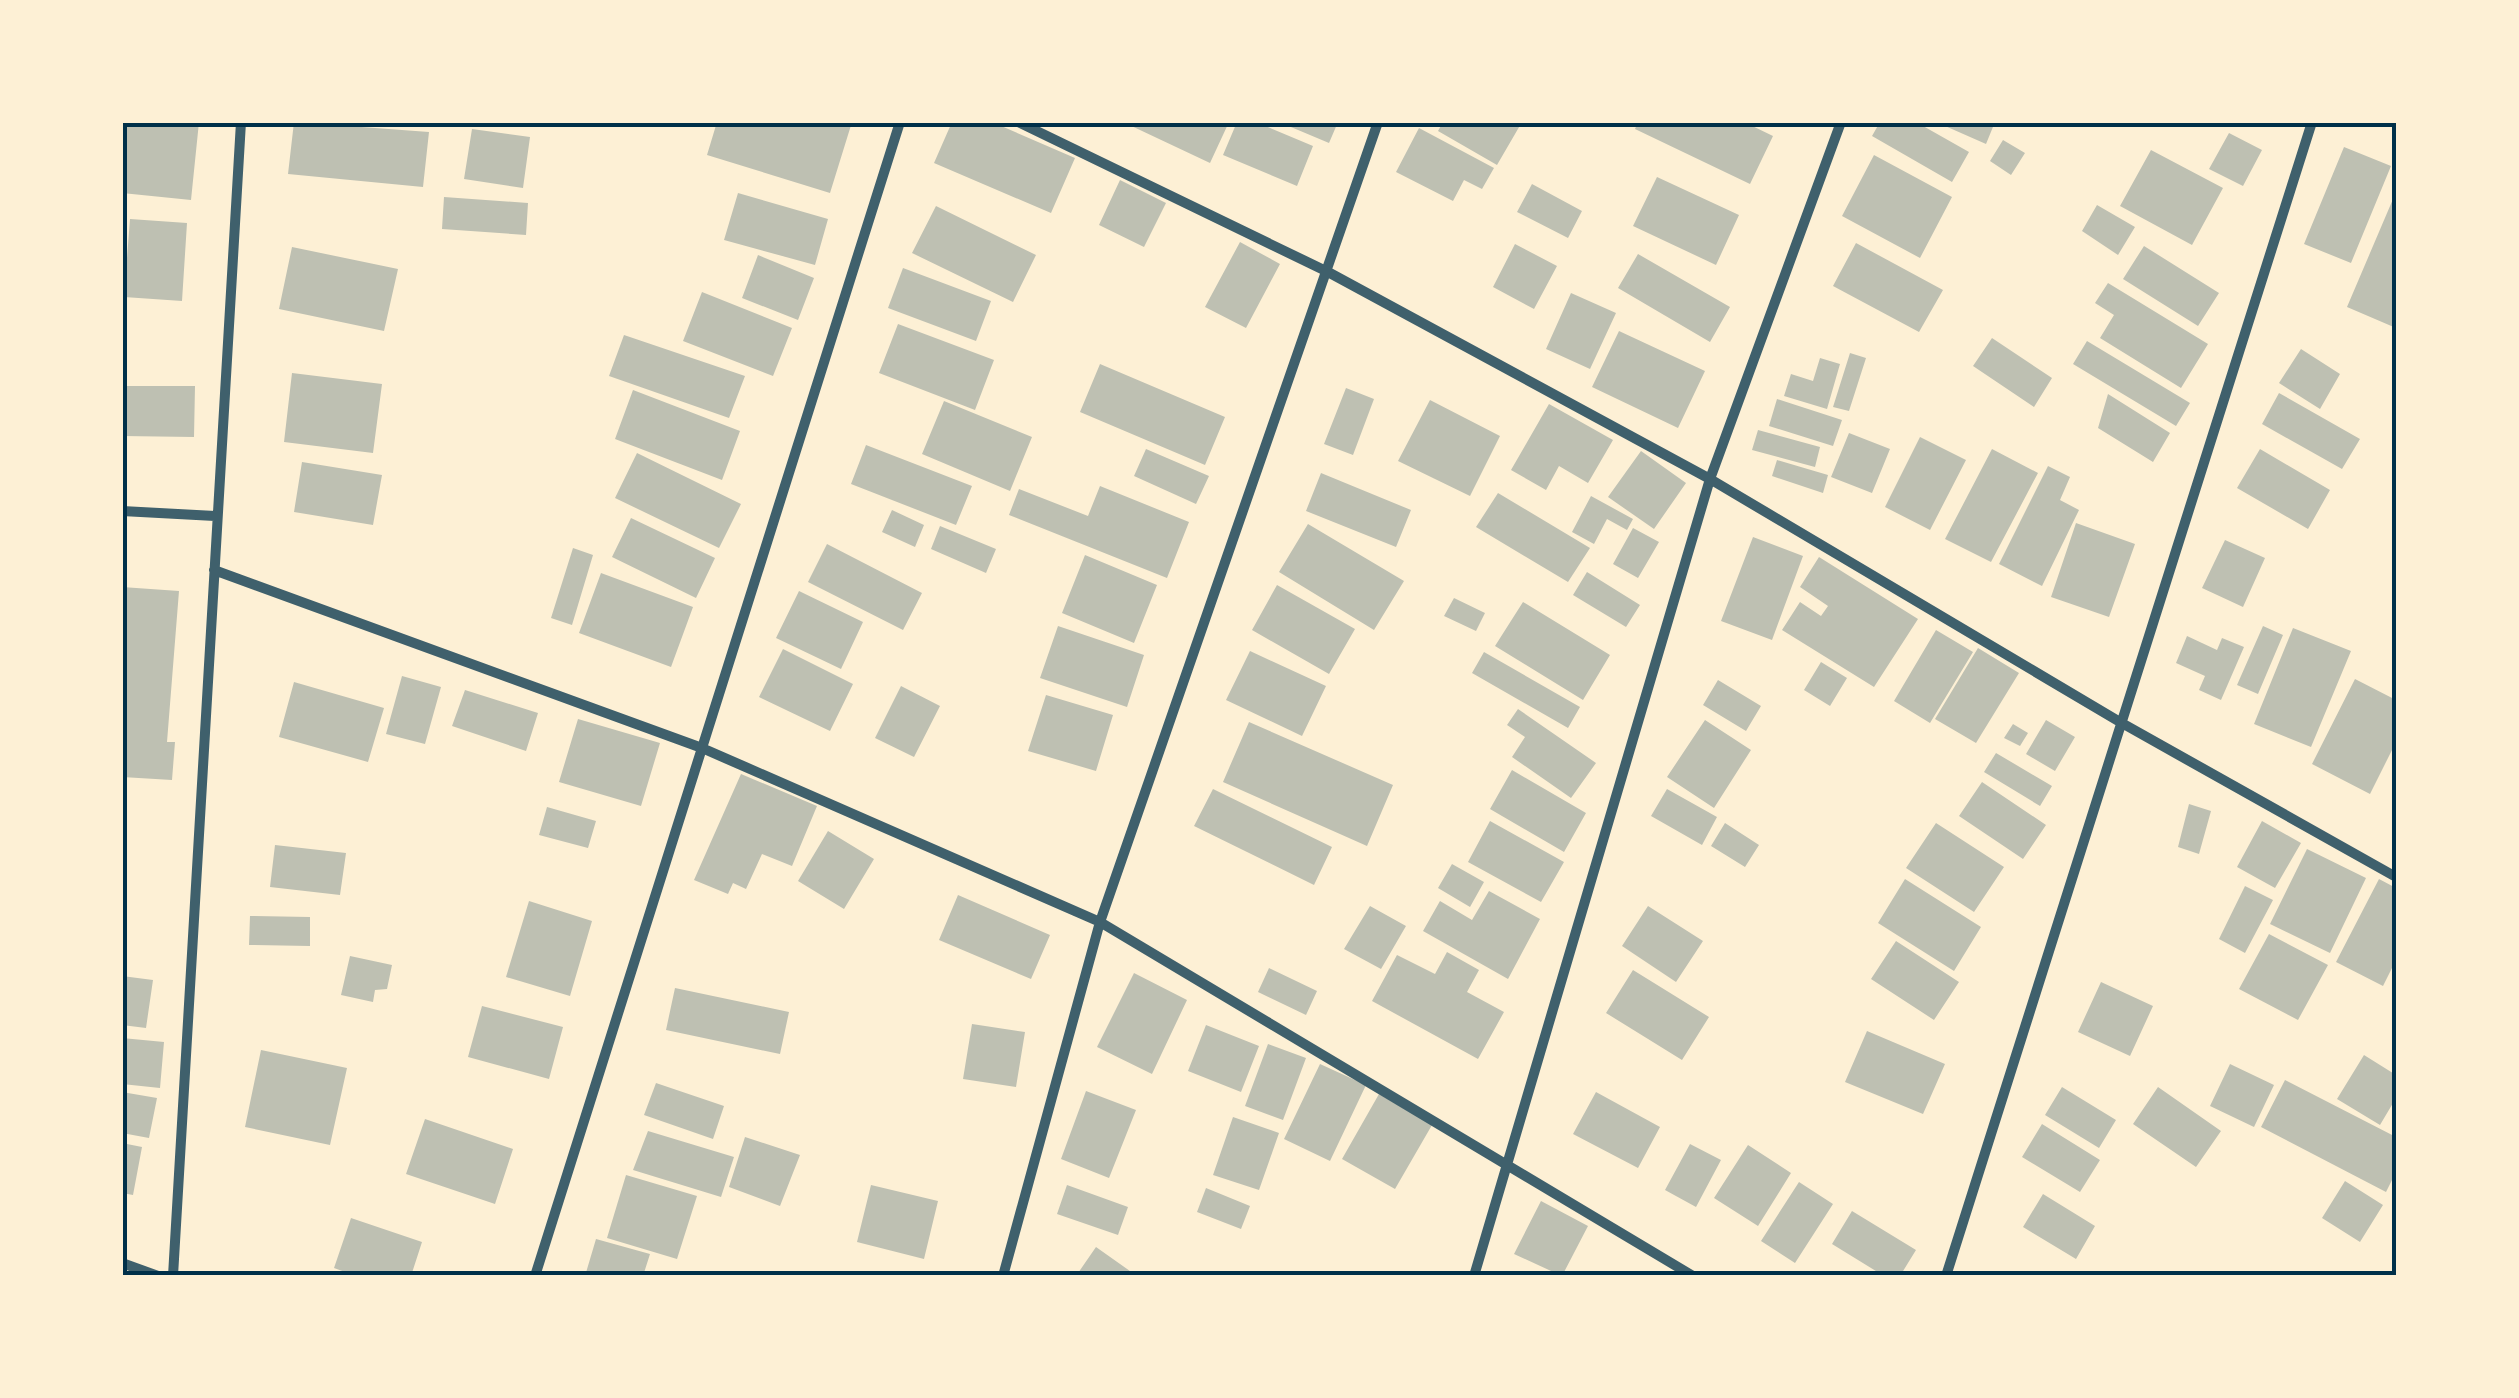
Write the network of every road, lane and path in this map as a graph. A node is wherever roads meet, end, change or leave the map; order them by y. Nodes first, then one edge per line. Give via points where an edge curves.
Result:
1 (241, 122) edge
2 (900, 122) edge
3 (1018, 122) edge
4 (1378, 122) edge
5 (1841, 122) edge
6 (2312, 122) edge
7 (1328, 272) junction
8 (1710, 479) junction
9 (122, 512) edge
10 (216, 516) junction
11 (214, 570) junction
12 (2120, 722) junction
13 (702, 748) junction
14 (2396, 877) edge
15 (1100, 922) junction
16 (1508, 1170) junction
17 (122, 1263) edge
18 (158, 1276) edge
19 (173, 1276) edge
20 (535, 1276) edge
21 (1003, 1276) edge
22 (1474, 1276) edge
23 (1693, 1276) edge
24 (1946, 1276) edge

1 - 10 street
2 - 13 street
3 - 7 street
4 - 7 street
5 - 8 street
6 - 12 street
7 - 8 street
7 - 15 street
8 - 12 street
8 - 16 street
9 - 10 street
10 - 11 street
11 - 13 street
11 - 19 street
12 - 14 street
12 - 24 street
13 - 15 street
13 - 20 street
15 - 16 street
15 - 21 street
16 - 22 street
16 - 23 street
17 - 18 street

